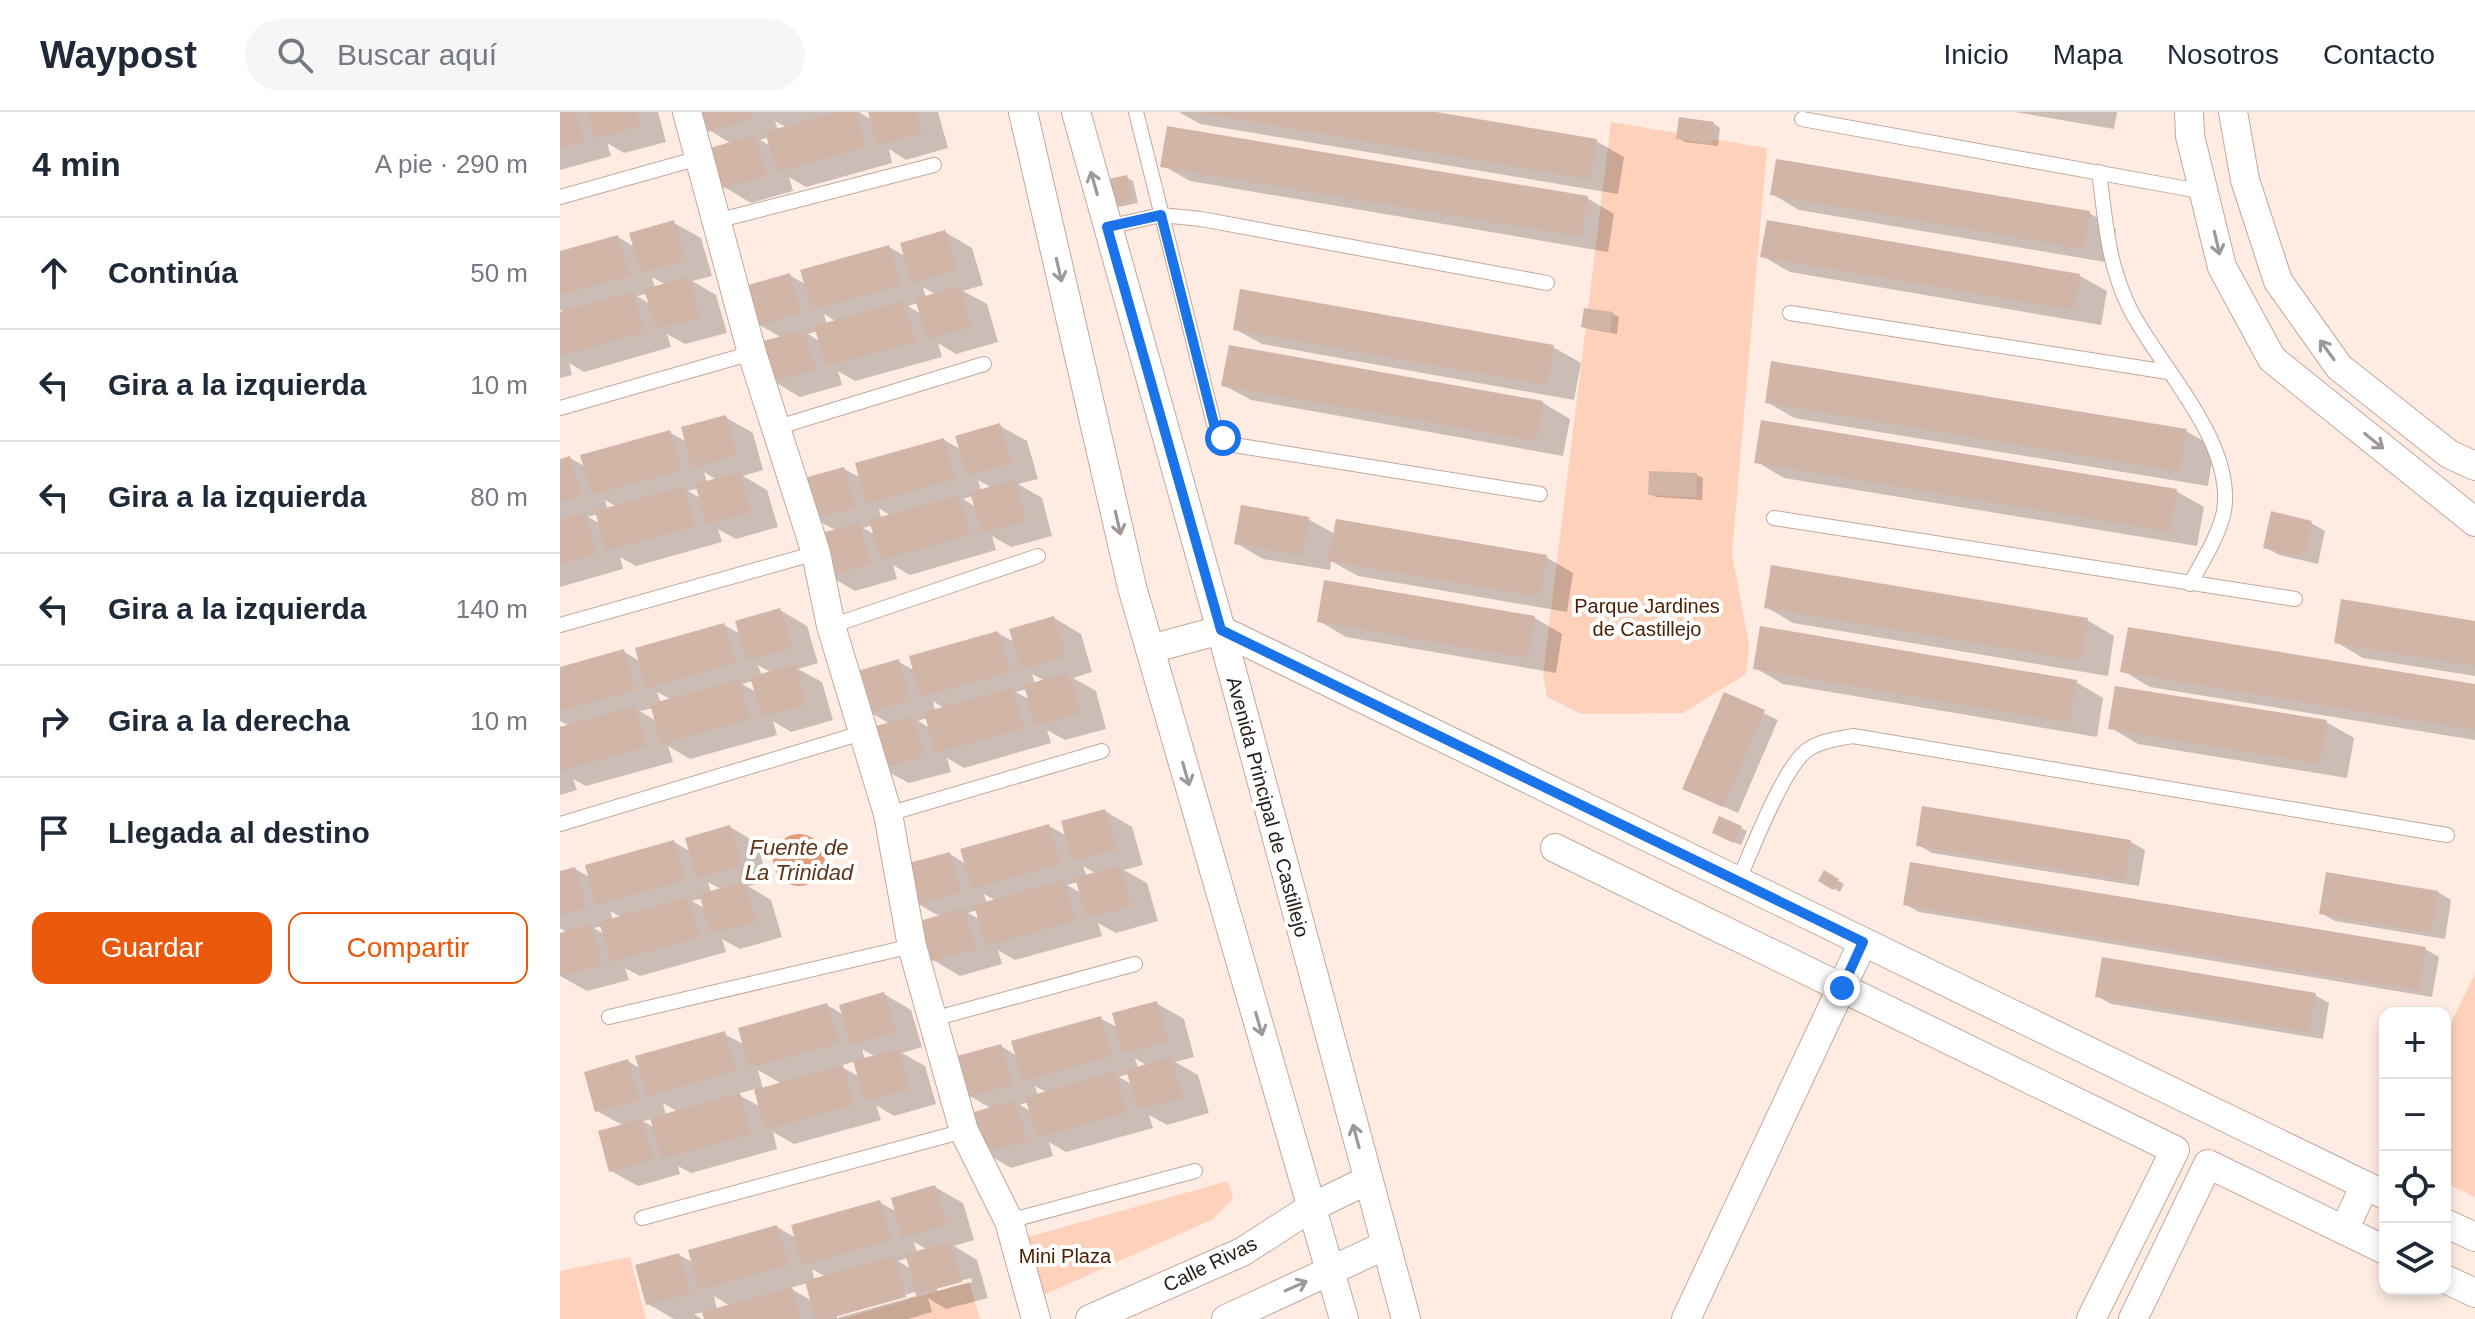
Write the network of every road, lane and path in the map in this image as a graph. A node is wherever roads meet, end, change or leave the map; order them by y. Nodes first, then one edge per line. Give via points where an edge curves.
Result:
1 (687, 112) edge
2 (1023, 112) edge
3 (1076, 112) edge
4 (1136, 112) edge
5 (2189, 112) edge
6 (2233, 112) edge
7 (1802, 119) dead end
8 (699, 158) junction
9 (934, 165) dead end
10 (2099, 172) junction
11 (2205, 192) junction
12 (560, 197) edge
13 (1161, 215) junction
14 (716, 221) junction
15 (1107, 227) junction
16 (1547, 283) dead end
17 (1790, 313) dead end
18 (752, 353) junction
19 (984, 364) dead end
20 (2168, 372) junction
21 (560, 408) edge
22 (775, 428) junction
23 (2475, 466) edge
24 (1540, 494) dead end
25 (1774, 518) dead end
26 (2475, 522) edge
27 (816, 553) junction
28 (1038, 556) dead end
29 (2190, 584) junction
30 (2295, 599) dead end
31 (560, 625) edge
32 (831, 626) junction
33 (1221, 630) junction
34 (1150, 649) junction
35 (865, 732) junction
36 (1102, 751) dead end
37 (888, 814) junction
38 (560, 824) edge
39 (2447, 835) dead end
40 (1555, 848) dead end
41 (1739, 879) junction
42 (1863, 942) junction
43 (912, 946) junction
44 (1135, 964) dead end
45 (1842, 988) junction
46 (609, 1017) dead end
47 (933, 1019) junction
48 (964, 1131) junction
49 (1195, 1171) dead end
50 (1368, 1180) junction
51 (2375, 1190) edge
52 (1312, 1207) junction
53 (642, 1218) dead end
54 (1009, 1221) junction
55 (2451, 1226) edge
56 (2344, 1230) junction
57 (2475, 1237) edge
58 (1386, 1245) junction
59 (2379, 1247) edge
60 (1330, 1271) junction
61 (2451, 1282) edge
62 (2475, 1293) edge
63 (1036, 1319) edge
64 (1090, 1319) edge
65 (1226, 1319) edge
66 (1344, 1319) edge
67 (1406, 1319) edge
68 (1686, 1319) edge
69 (2091, 1319) edge
70 (2133, 1319) edge

1 - 8 street
2 -> 34 street
15 -> 3 street, Avenida Principal de Castillejo
4 - 13 lane
5 - 11 street
23 -> 6 street via 2449,454 2339,367 2278,281 2245,180
7 - 10 lane
8 - 12 lane
8 - 14 street
9 - 14 lane
10 - 11 lane
10 - 20 lane via 2110,261 2130,310
11 -> 26 street via 2222,267 2272,359
13 - 15 lane
13 - 16 lane
13 - 24 lane via 1214,424 1223,438 1234,445
14 - 18 street
15 - 33 street, Avenida Principal de Castillejo
17 - 20 lane
18 - 21 lane
18 - 22 street
19 - 22 lane
20 - 29 lane via 2209,436 2224,479 2224,512
22 - 27 street
25 - 29 lane
27 - 31 lane
27 - 32 street
28 - 32 lane
29 - 30 lane
32 - 35 street
33 - 34 street
33 - 41 street
50 -> 33 street, Avenida Principal de Castillejo
34 -> 52 street
35 - 37 street
35 - 38 lane
36 - 37 lane
37 - 43 street
39 - 41 lane via 1853,736 1807,750 1792,766
40 - 45 street
41 - 42 street
42 - 45 street
42 - 51 street
43 - 46 lane
43 - 47 street
44 - 47 lane
45 - 68 street
45 - 69 street via 2175,1150
47 - 48 street
48 - 53 lane
48 - 54 street
49 - 54 lane
50 - 52 street, Calle Rivas
50 - 58 street, Avenida Principal de Castillejo
51 - 56 street
52 - 60 street
52 - 64 street, Calle Rivas via 1242,1252
54 - 63 street
55 - 57 street
56 - 59 street
56 - 70 street via 2208,1164
58 - 60 street
58 - 67 street, Avenida Principal de Castillejo
65 -> 60 street
60 - 66 street
61 - 62 street

